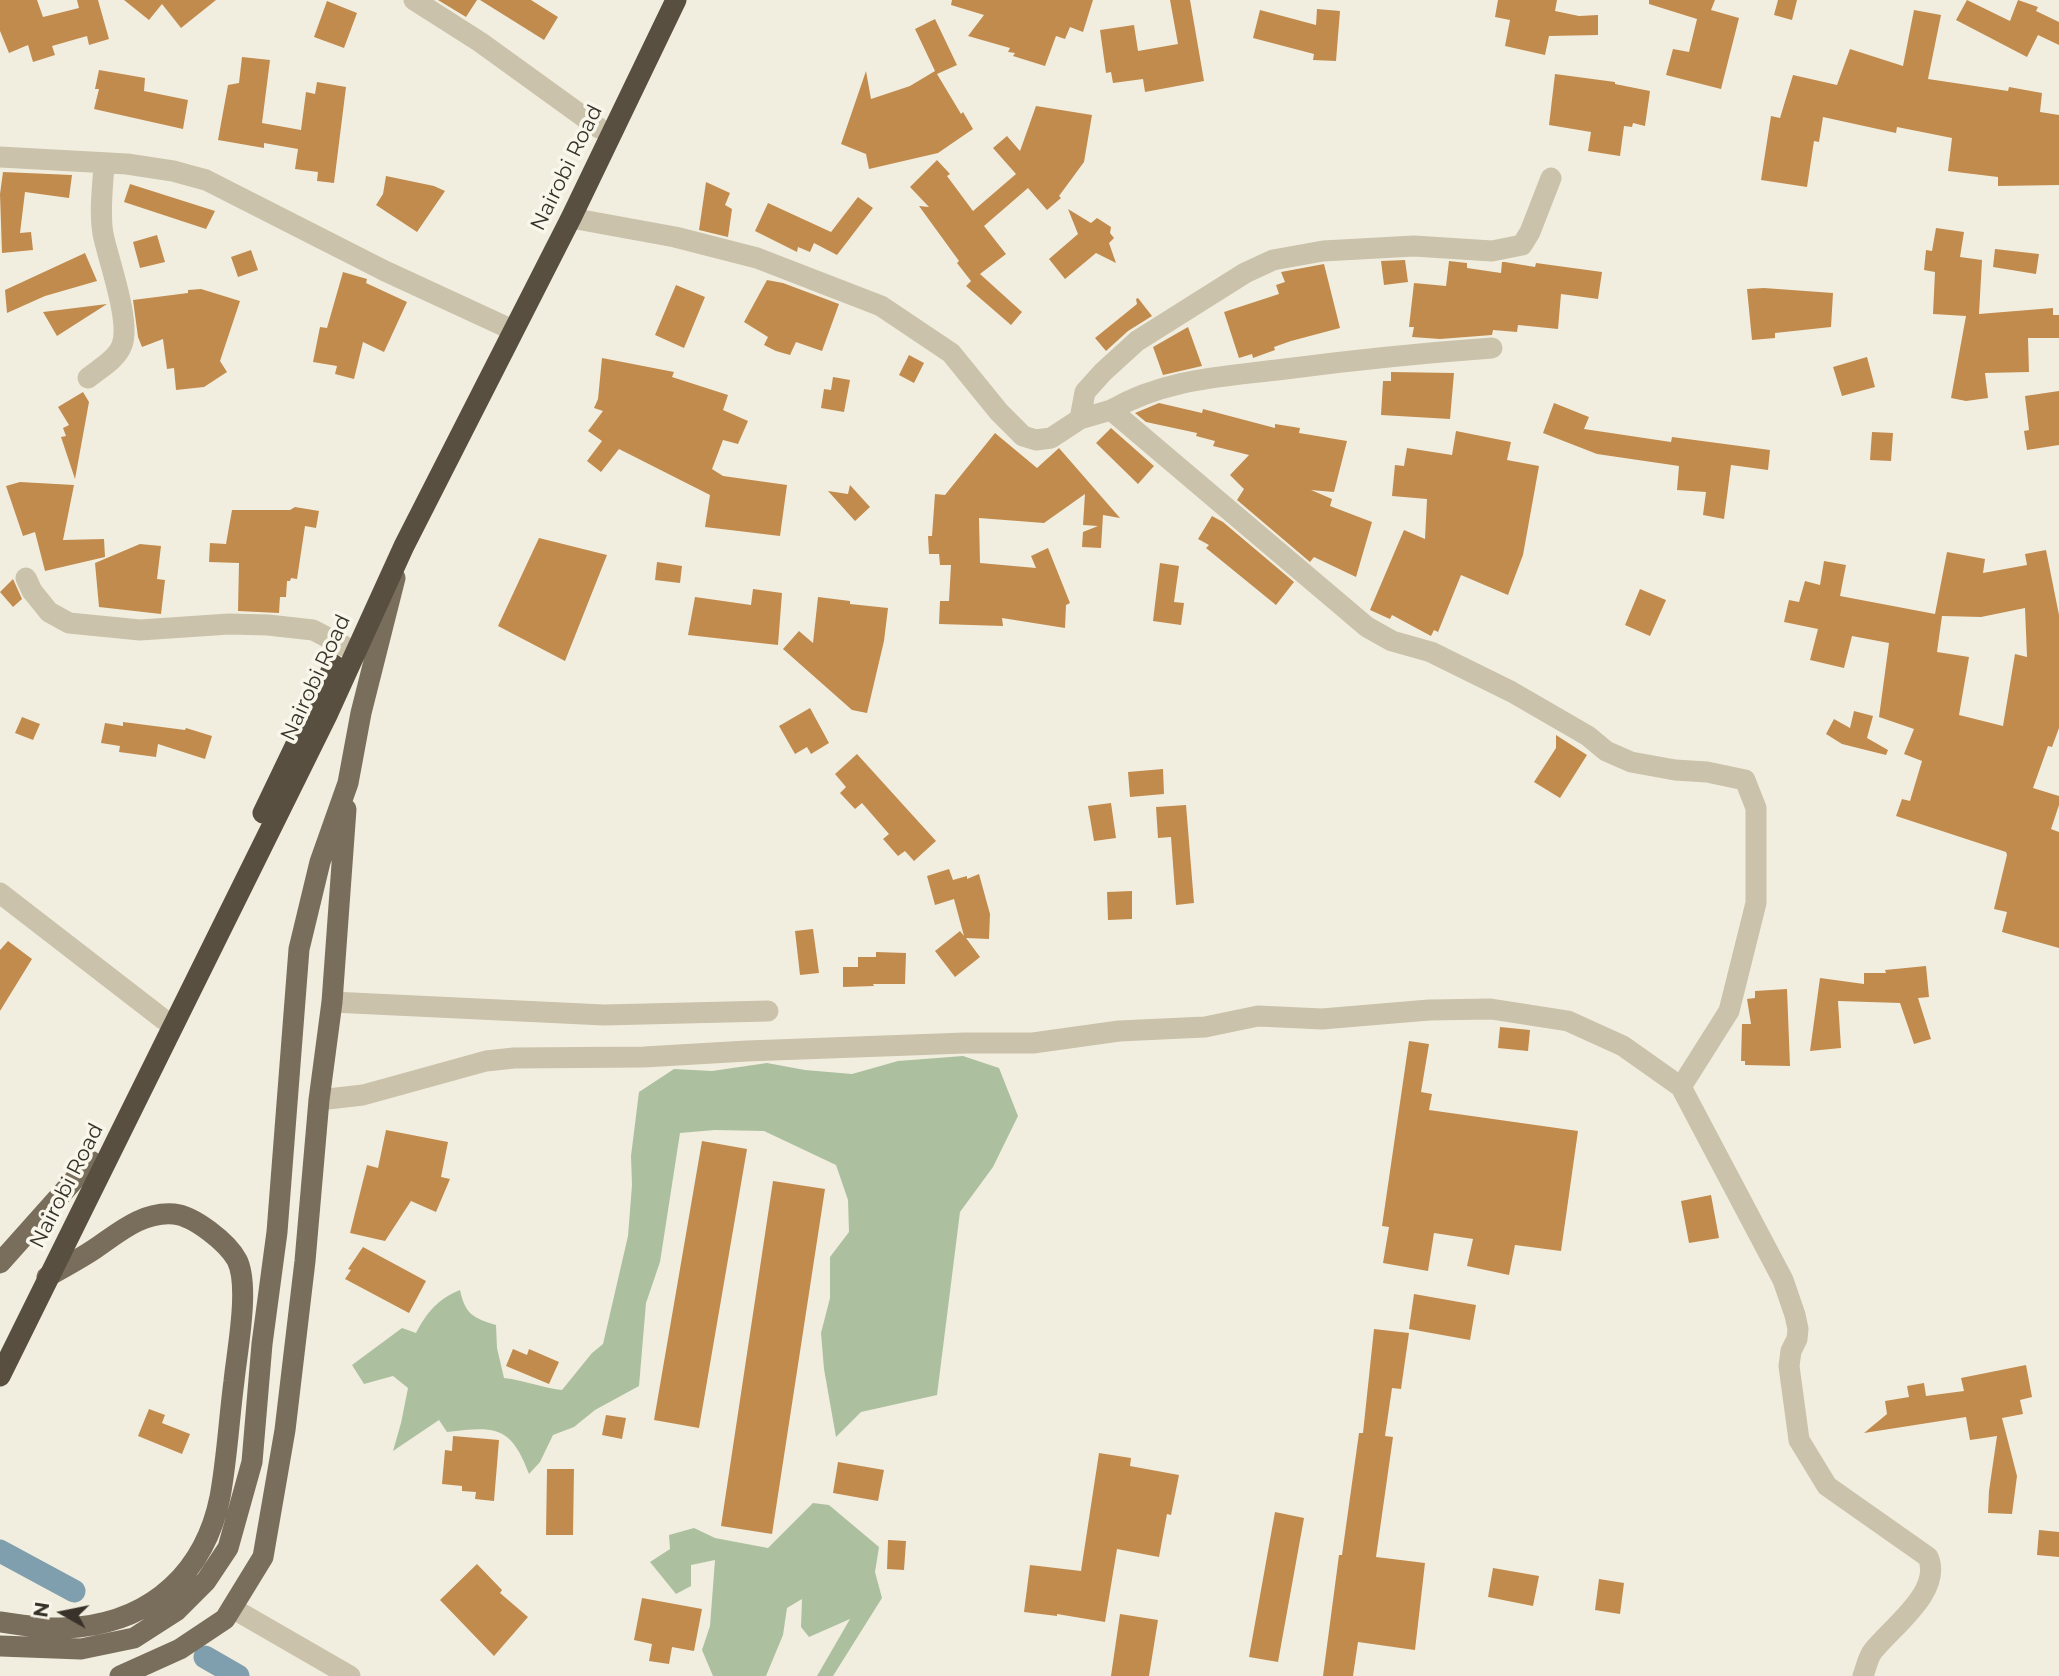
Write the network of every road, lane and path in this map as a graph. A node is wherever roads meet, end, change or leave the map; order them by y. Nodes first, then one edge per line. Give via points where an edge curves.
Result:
1 (414, 0) edge
2 (663, 0) edge
3 (676, 0) edge
4 (599, 128) junction
5 (0, 157) edge
6 (104, 163) junction
7 (1550, 178) dead end
8 (571, 218) junction
9 (504, 326) junction
10 (1492, 348) dead end
11 (88, 378) dead end
12 (1111, 410) junction
13 (1080, 419) junction
14 (404, 546) junction
15 (26, 578) dead end
16 (344, 646) junction
17 (348, 783) junction
18 (0, 893) edge
19 (332, 1002) junction
20 (768, 1011) dead end
21 (163, 1019) junction
22 (1681, 1087) junction
23 (319, 1100) junction
24 (91, 1161) junction
25 (0, 1263) edge
26 (47, 1277) junction
27 (0, 1345) edge
28 (0, 1376) edge
29 (232, 1608) junction
30 (0, 1622) edge
31 (0, 1646) edge
32 (120, 1676) edge
33 (350, 1676) edge
34 (1863, 1676) edge

1 - 4 street
2 - 4 highway, Nairobi Road
3 - 8 highway, Nairobi Road
4 - 9 highway, Nairobi Road
5 - 6 street
6 - 9 street via 206,180
6 - 11 street via 103,232 116,277 123,343 117,354
7 - 13 street via 1522,245 1492,250 1414,246 1322,251 1273,260 1245,273 1137,341 1085,392
8 - 13 street via 757,258 881,306 951,353 1024,436 1051,438
8 - 14 highway, Nairobi Road
9 - 16 highway, Nairobi Road
10 - 12 street via 1220,375 1131,398
12 - 13 street
12 - 22 street via 1367,627 1512,692 1588,736 1605,751 1631,762 1745,780 1756,808 1756,903 1729,1011
14 - 17 main road via 360,713
14 - 26 highway, Nairobi Road via 328,713
15 - 16 street via 49,612 69,623 140,630 268,625 313,630
16 - 21 highway, Nairobi Road
17 - 19 main road
17 - 31 main road via 320,862 299,949 253,1462 228,1548 206,1581 176,1611 134,1637 81,1649
18 - 21 street
19 - 20 street via 604,1015
19 - 23 main road
21 - 24 highway, Nairobi Road
22 - 23 street via 1623,1046 1568,1021 1491,1009 1322,1019 1258,1016 1205,1027 1119,1031 1033,1043 965,1042 644,1058 513,1058 486,1061 363,1095
22 - 34 street via 1783,1280 1795,1315 1797,1339 1789,1366 1799,1440 1826,1486 1911,1544 1931,1565 1932,1575 1923,1592 1905,1620 1871,1653
23 - 29 main road via 285,1430 263,1557
24 - 25 main road
24 - 27 highway, Nairobi Road
26 - 28 highway, Nairobi Road
26 - 30 main road via 124,1227 174,1214 197,1222 237,1260 243,1287 220,1498 195,1559 173,1589 137,1613 80,1627
29 - 32 main road via 225,1619 180,1649
29 - 33 street

